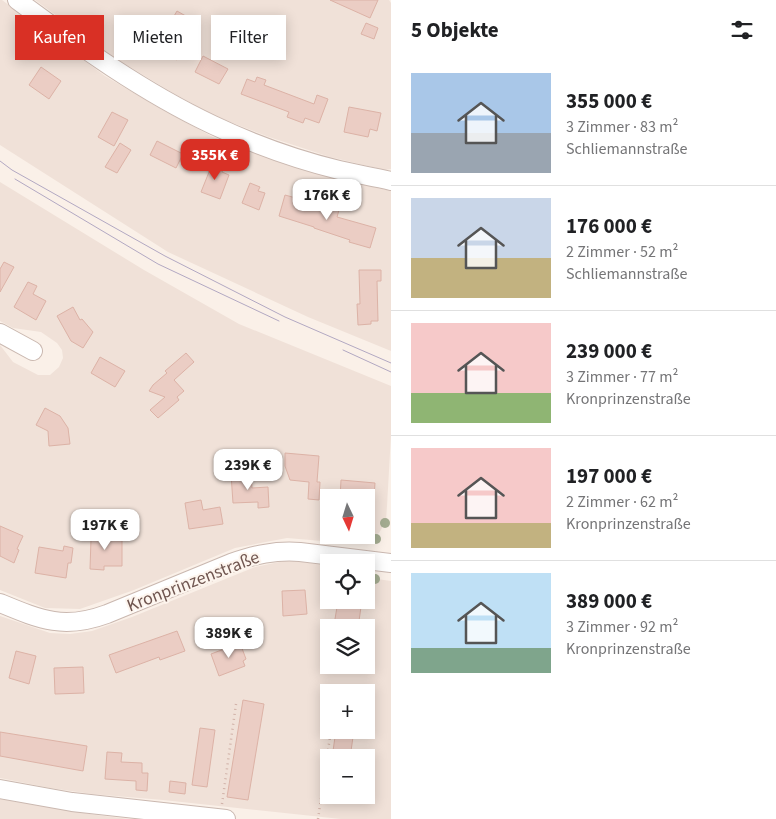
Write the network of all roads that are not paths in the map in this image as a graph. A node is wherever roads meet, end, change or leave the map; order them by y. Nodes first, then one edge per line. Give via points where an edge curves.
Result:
1 (17, 0) edge
2 (391, 181) edge
3 (0, 333) edge
4 (33, 352) dead end
5 (391, 563) edge
6 (0, 603) edge
7 (0, 789) edge
8 (226, 819) edge

1 - 2 street via 158,97 212,124 275,150
3 - 4 street
5 - 6 street, Kronprinzenstraße via 288,551 261,554 83,621 44,619
7 - 8 street via 72,802

